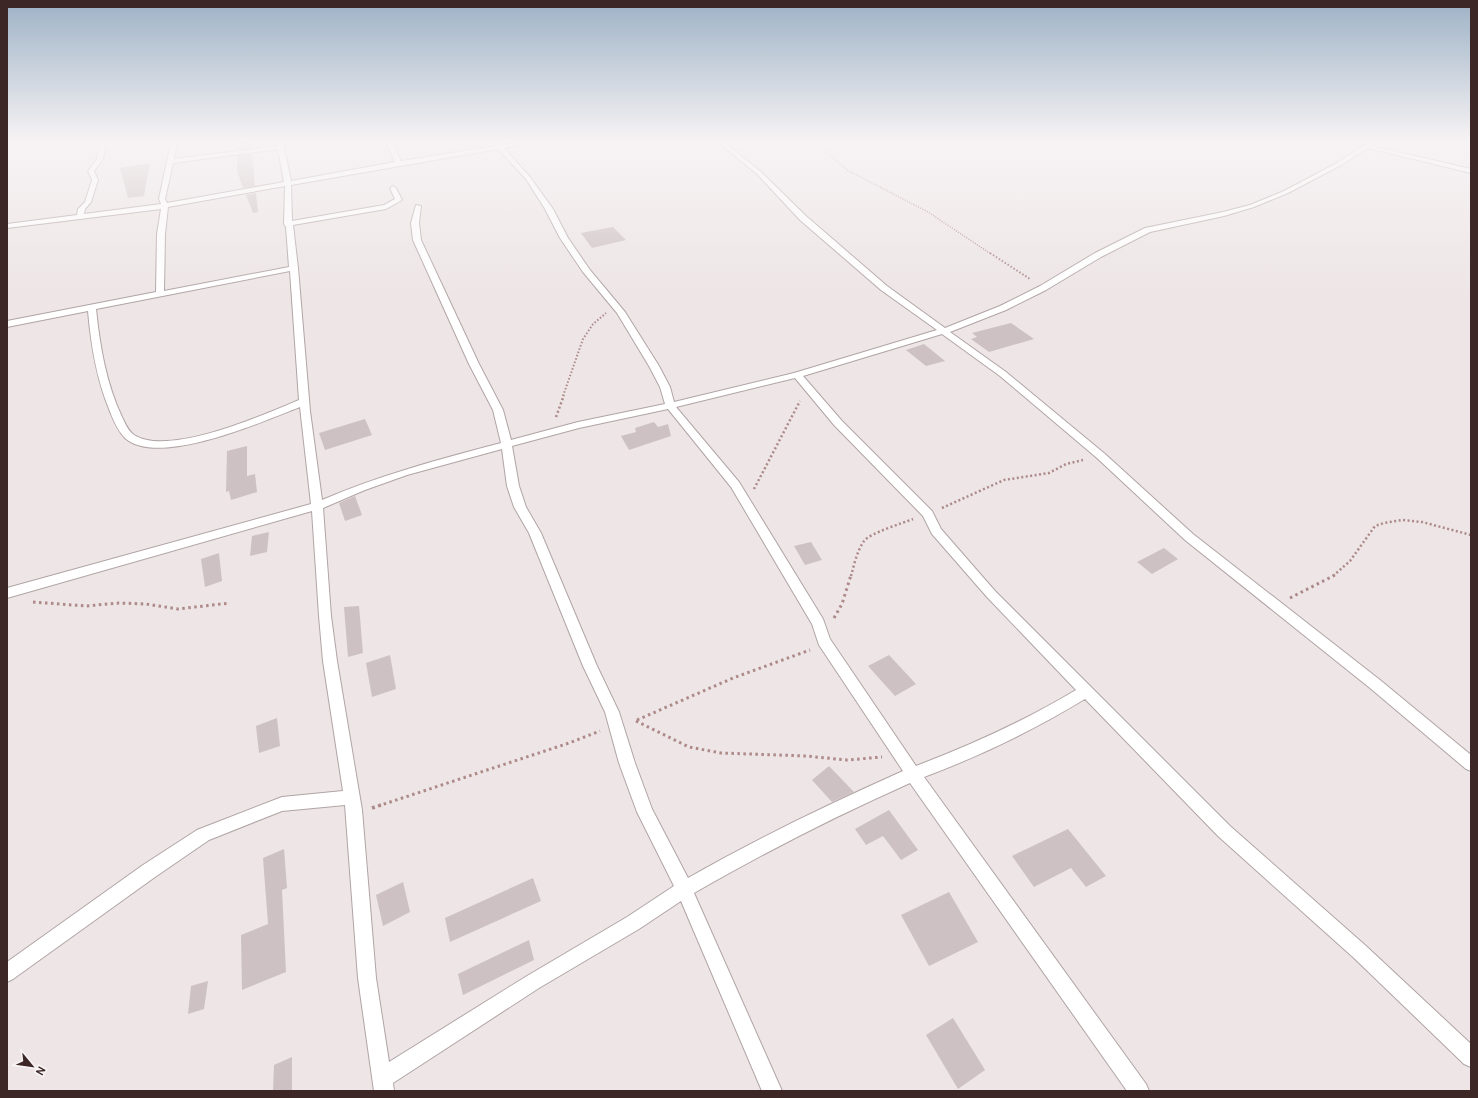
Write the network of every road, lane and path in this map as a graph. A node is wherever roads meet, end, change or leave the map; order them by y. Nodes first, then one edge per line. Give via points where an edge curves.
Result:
1 (91, 193) edge
2 (163, 193) edge
3 (236, 193) edge
4 (288, 193) edge
5 (396, 193) edge
6 (538, 193) edge
7 (779, 193) edge
8 (892, 193) edge
9 (1283, 193) edge
10 (165, 206) junction
11 (418, 206) dead end
12 (80, 216) junction
13 (288, 224) junction
14 (7, 226) edge
15 (294, 268) junction
16 (1043, 288) junction
17 (160, 294) junction
18 (616, 306) junction
19 (92, 308) junction
20 (7, 324) edge
21 (944, 331) junction
22 (801, 380) junction
23 (304, 402) junction
24 (670, 406) junction
25 (553, 432) junction
26 (507, 445) junction
27 (1101, 456) junction
28 (746, 503) junction
29 (317, 506) junction
30 (928, 514) junction
31 (1471, 535) edge
32 (8, 593) edge
33 (230, 603) dead end
34 (1275, 605) junction
35 (823, 640) junction
36 (1087, 691) junction
37 (636, 721) junction
38 (616, 725) junction
39 (901, 756) junction
40 (1471, 764) edge
41 (913, 774) junction
42 (352, 797) junction
43 (355, 814) junction
44 (684, 889) junction
45 (7, 973) edge
46 (1471, 1057) edge
47 (383, 1085) edge
48 (772, 1091) edge
49 (1139, 1091) edge

1 - 12 street
2 - 10 street
3 - 10 street
4 - 13 street
5 - 13 street via 399,200 386,207
6 - 18 street via 587,272
7 - 21 street via 803,218 884,288
8 - 16 path via 928,212
9 - 16 street via 1252,206 1205,219 1165,225 1142,233 1098,255
10 - 12 street
10 - 17 street via 160,234
11 - 26 street via 415,223 417,240 498,410
12 - 14 street
13 - 15 street
15 - 17 street
15 - 23 street
16 - 21 street via 1003,308
17 - 19 street
18 - 24 street via 654,366 665,387
18 - 25 path via 593,324 583,339
19 - 20 street
19 - 23 street via 99,365 113,406 130,438 157,444 185,442 219,435
21 - 22 street
21 - 27 street via 1004,374
22 - 24 street
22 - 28 path via 794,415
22 - 30 street via 838,424
23 - 29 street
24 - 25 street
24 - 28 street via 735,485
25 - 26 street
26 - 29 street via 361,487
26 - 38 street via 513,486 520,507 546,559
27 - 30 path via 1066,464 1049,473 1004,480
27 - 34 street via 1189,537
28 - 35 street via 818,623
29 - 32 street
29 - 42 street via 324,616
30 - 35 path via 865,539 842,604
30 - 36 street via 936,531 991,594
31 - 34 path via 1446,527 1394,520 1375,526 1341,571
32 - 33 path via 30,602 57,605 146,604 178,609
34 - 40 street
35 - 37 path via 814,648 733,678
35 - 39 street
36 - 41 street via 1026,725 958,757
36 - 46 street via 1224,831 1360,952
37 - 38 path
37 - 39 path via 689,747 721,752 847,760
38 - 43 path
38 - 44 street via 645,812
39 - 41 street
41 - 44 street via 755,848
41 - 49 street
42 - 43 street
42 - 45 street via 282,804 203,835
43 - 47 street via 367,978
44 - 47 street via 633,923 533,982
44 - 48 street

